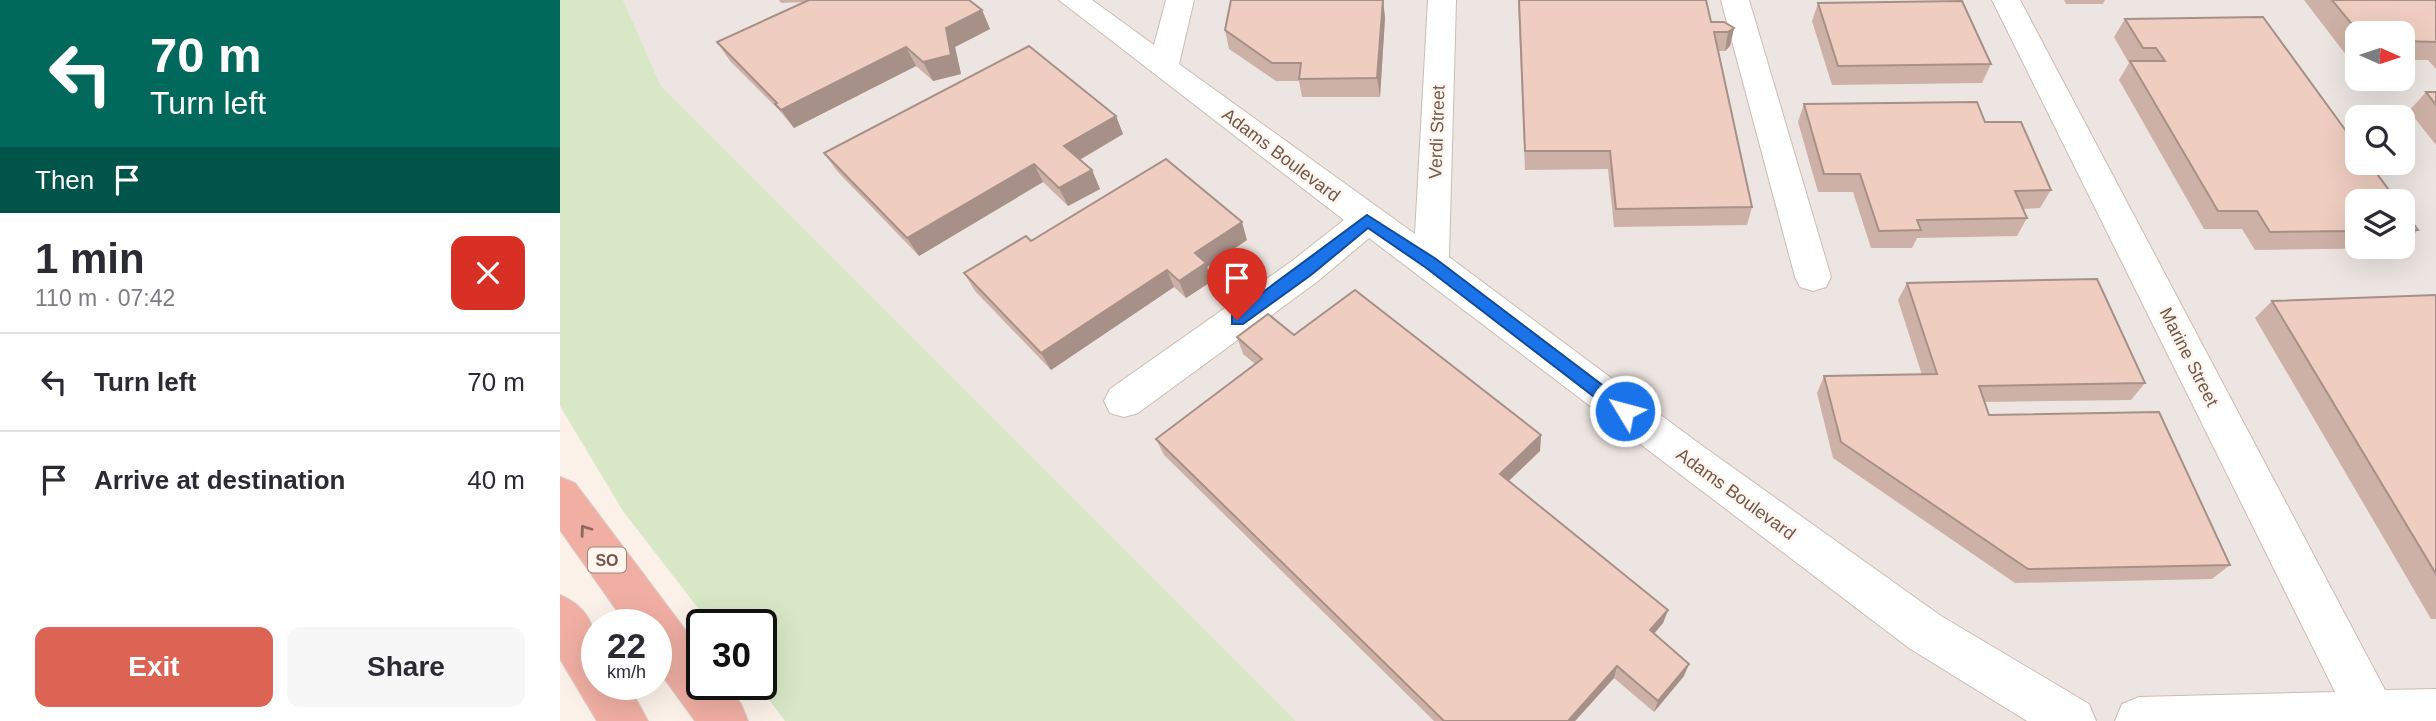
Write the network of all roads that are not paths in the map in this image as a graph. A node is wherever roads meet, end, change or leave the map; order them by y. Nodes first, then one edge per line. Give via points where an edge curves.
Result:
1 (1073, 0) edge
2 (1180, 0) edge
3 (1442, 0) edge
4 (1735, 0) edge
5 (2006, 0) edge
6 (1163, 67) junction
7 (1367, 220) junction
8 (1431, 263) junction
9 (1813, 276) dead end
10 (1124, 401) dead end
11 (560, 496) edge
12 (642, 609) edge
13 (560, 618) edge
14 (672, 650) edge
15 (581, 651) edge
16 (611, 700) edge
17 (2371, 713) junction
18 (2436, 713) edge
19 (624, 721) edge
20 (724, 721) edge
21 (2072, 721) edge
22 (2139, 721) edge

1 - 6 street, Adams Boulevard
2 - 6 street
3 - 8 street, Verdi Street
4 - 9 street
5 - 17 street, Marine Street
6 - 7 street, Adams Boulevard
7 - 8 street, Adams Boulevard
7 - 10 street via 1306,271
8 - 21 street, Adams Boulevard via 1682,455 1925,632
12 -> 11 highway, SO
13 - 15 highway
14 - 20 highway, SO
16 - 19 highway
17 - 18 street
17 - 22 street

